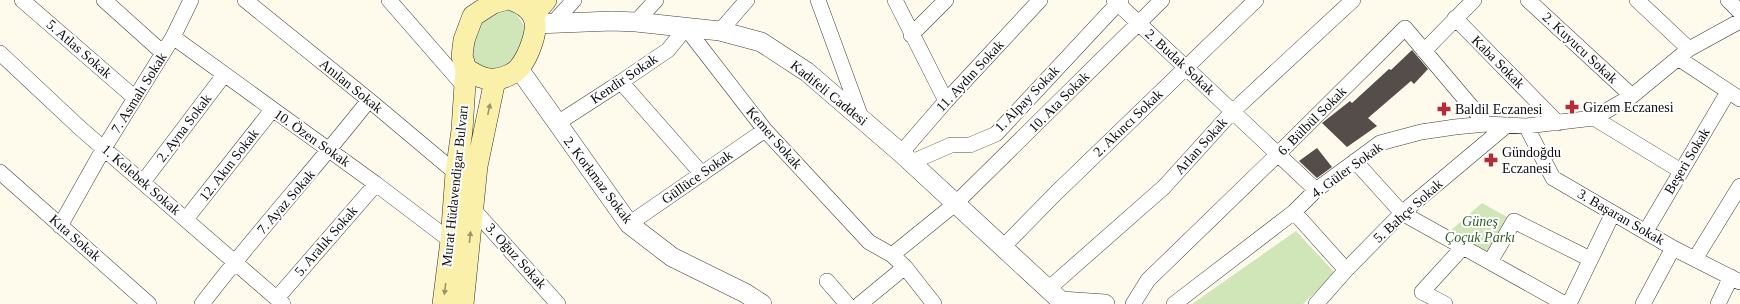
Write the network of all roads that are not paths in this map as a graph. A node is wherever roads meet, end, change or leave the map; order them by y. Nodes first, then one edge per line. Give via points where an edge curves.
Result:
1 (22, 0) edge
2 (104, 0) edge
3 (245, 0) edge
4 (389, 0) edge
5 (504, 0) edge
6 (512, 0) edge
7 (574, 0) edge
8 (656, 0) edge
9 (747, 0) edge
10 (818, 0) edge
11 (895, 0) edge
12 (946, 0) edge
13 (1040, 0) edge
14 (1162, 0) edge
15 (1256, 0) edge
16 (1353, 0) edge
17 (1474, 0) edge
18 (1528, 0) edge
19 (1637, 0) edge
20 (1728, 0) edge
21 (189, 1) edge
22 (1117, 1) edge
23 (472, 6) edge
24 (1740, 12) edge
25 (542, 15) edge
26 (1455, 18) junction
27 (1740, 21) edge
28 (636, 22) junction
29 (1139, 23) junction
30 (686, 28) junction
31 (720, 30) junction
32 (911, 35) junction
33 (173, 37) junction
34 (1424, 51) junction
35 (0, 53) edge
36 (163, 53) junction
37 (1684, 53) junction
38 (1186, 67) junction
39 (519, 68) junction
40 (224, 75) junction
41 (465, 77) junction
42 (495, 80) junction
43 (621, 82) junction
44 (1734, 95) edge
45 (1632, 96) junction
46 (135, 98) junction
47 (369, 100) junction
48 (946, 101) junction
49 (272, 110) junction
50 (1232, 112) junction
51 (1594, 118) junction
52 (862, 120) junction
53 (1558, 123) junction
54 (556, 124) junction
55 (1486, 124) junction
56 (1507, 125) junction
57 (1526, 126) junction
58 (765, 130) junction
59 (104, 148) junction
60 (330, 150) junction
61 (1278, 154) junction
62 (906, 158) junction
63 (1355, 161) junction
64 (1681, 171) junction
65 (0, 172) edge
66 (456, 173) junction
67 (702, 174) junction
68 (143, 182) junction
69 (376, 184) junction
70 (1740, 186) edge
71 (1316, 190) junction
72 (955, 204) junction
73 (473, 209) junction
74 (1294, 212) junction
75 (1402, 213) junction
76 (1612, 213) junction
77 (186, 219) junction
78 (629, 224) junction
79 (60, 226) junction
80 (1646, 231) junction
81 (451, 241) junction
82 (1463, 247) junction
83 (1002, 248) junction
84 (1673, 248) junction
85 (892, 255) junction
86 (1590, 259) junction
87 (1696, 259) junction
88 (235, 261) junction
89 (1490, 262) junction
90 (905, 267) junction
91 (1346, 270) junction
92 (1736, 280) edge
93 (827, 281) dead end
94 (1056, 298) edge
95 (280, 301) edge
96 (149, 304) edge
97 (202, 304) edge
98 (443, 304) edge
99 (463, 304) edge
100 (558, 304) edge
101 (762, 304) edge
102 (848, 304) edge
103 (860, 304) edge
104 (934, 304) edge
105 (1105, 304) edge
106 (1133, 304) edge
107 (1174, 304) edge
108 (1316, 304) edge
109 (1446, 304) edge
110 (1565, 304) edge
111 (1569, 304) edge
112 (1643, 304) edge
113 (1718, 304) edge

1 - 46 street, 5. Atlas Sokak
2 - 36 street
3 - 47 street, Anılan Sokak
4 - 41 street
5 - 23 main road
6 - 25 main road
7 - 25 street
8 - 28 street
9 - 31 street
10 - 52 street
11 - 32 street
12 - 32 street
13 - 48 street, 11. Aydın Sokak
14 - 29 street, 10. Ata Sokak
15 - 38 street, 2. Akıncı Sokak
16 - 50 street, Arlan Sokak
17 - 26 street
18 - 45 street, 2. Kuyucu Sokak
19 - 37 street
20 - 24 street
21 - 33 street, 7. Asmalı Sokak
22 - 29 street, 2. Budak Sokak
22 - 62 street, 1. Alpay Sokak via 996,134 970,145 951,145
23 - 41 main road, Murat Hüdavendigar Bulvarı via 462,56
25 - 28 street, Kadifeli Caddesi
25 - 39 main road via 528,54
26 - 34 street
26 - 53 street, Kaba Sokak
27 - 37 street, 4. Güler Sokak
28 - 30 street, Kadifeli Caddesi
29 - 38 street, 2. Budak Sokak
29 - 72 street, 10. Ata Sokak
30 - 31 street, Kadifeli Caddesi
30 - 43 street, Kendir Sokak via 668,50
30 - 58 street, Kemer Sokak
31 - 52 street, Kadifeli Caddesi via 761,42 807,72
32 - 48 street
33 - 36 street, 7. Asmalı Sokak
33 - 40 street, 10. Özen Sokak
34 - 55 street, 6. Bülbül Sokak
34 - 61 street, 6. Bülbül Sokak via 1405,28
35 - 59 street, 1. Kelebek Sokak
36 - 46 street, 7. Asmalı Sokak
37 - 44 street
37 - 45 street, 4. Güler Sokak
38 - 50 street, 2. Budak Sokak
38 - 83 street, 2. Akıncı Sokak
39 - 42 main road
39 - 54 street, 2. Korkmaz Sokak
40 - 49 street, 10. Özen Sokak
40 - 68 street, 2. Ayna Sokak
41 - 42 main road
41 - 66 main road, Murat Hüdavendigar Bulvarı
73 -> 42 main road, Murat Hüdavendigar Bulvarı via 477,166
43 - 54 street, Kendir Sokak
43 - 67 street
44 - 64 street, Beşeri Sokak
45 - 51 street, 4. Güler Sokak
46 - 59 street, 7. Asmalı Sokak
47 - 60 street, 7. Ayaz Sokak
47 - 66 street, Anılan Sokak
48 - 62 street, 11. Aydın Sokak
49 - 60 street, 10. Özen Sokak
49 - 77 street, 12. Akın Sokak
50 - 61 street, 2. Budak Sokak
50 - 94 street, Arlan Sokak via 1164,188
51 - 53 street, 4. Güler Sokak
51 - 64 street
52 - 62 street, Kadifeli Caddesi
53 - 57 street, 4. Güler Sokak
54 - 78 street, 2. Korkmaz Sokak
55 - 56 street, 4. Güler Sokak
55 - 63 street, 4. Güler Sokak via 1421,132 1380,143
56 - 57 street, 4. Güler Sokak
56 - 75 street, 5. Bahçe Sokak
57 - 76 street, 3. Başaran Sokak via 1554,178
58 - 67 street, Güllüce Sokak
58 - 85 street, Kemer Sokak via 869,242
59 - 68 street, 1. Kelebek Sokak
59 - 79 street, 7. Asmalı Sokak
60 - 69 street, 10. Özen Sokak
60 - 88 street, 7. Ayaz Sokak
61 - 71 street, 2. Budak Sokak
61 - 106 street, 6. Bülbül Sokak via 1148,280
62 - 72 street, Kadifeli Caddesi
63 - 71 street, 4. Güler Sokak
63 - 75 street
64 - 80 street, Beşeri Sokak
65 - 79 street, Kıta Sokak
66 - 81 main road, Murat Hüdavendigar Bulvarı
67 - 78 street, Güllüce Sokak
68 - 77 street, 1. Kelebek Sokak
69 - 81 street, 10. Özen Sokak
69 - 95 street, 5. Aralık Sokak
70 - 87 street
71 - 74 street, 4. Güler Sokak
72 - 83 street, Kadifeli Caddesi
72 - 85 street, 10. Ata Sokak
99 -> 73 main road, Murat Hüdavendigar Bulvarı
73 - 100 street, 3. Oğuz Sokak
74 - 91 street
74 - 107 street, 4. Güler Sokak
75 - 82 street
75 - 91 street, 5. Bahçe Sokak
76 - 80 street, 3. Başaran Sokak
76 - 86 street
77 - 88 street, 1. Kelebek Sokak
78 - 101 street, 2. Korkmaz Sokak via 672,257
79 - 96 street, Kıta Sokak
80 - 84 street, 3. Başaran Sokak
81 -> 98 main road, Murat Hüdavendigar Bulvarı
82 - 89 street
82 - 109 street via 1422,292
83 - 94 street, Kadifeli Caddesi
84 - 87 street, 3. Başaran Sokak
84 - 112 street
85 - 90 street, Kemer Sokak
86 - 89 street via 1514,221
86 - 111 street
87 - 92 street, 3. Başaran Sokak
88 - 95 street, 1. Kelebek Sokak
88 - 97 street, 7. Ayaz Sokak
89 - 110 street
90 - 103 street
90 - 104 street, Kemer Sokak
91 - 108 street, 5. Bahçe Sokak
92 - 113 street
93 - 102 street
94 - 105 street

